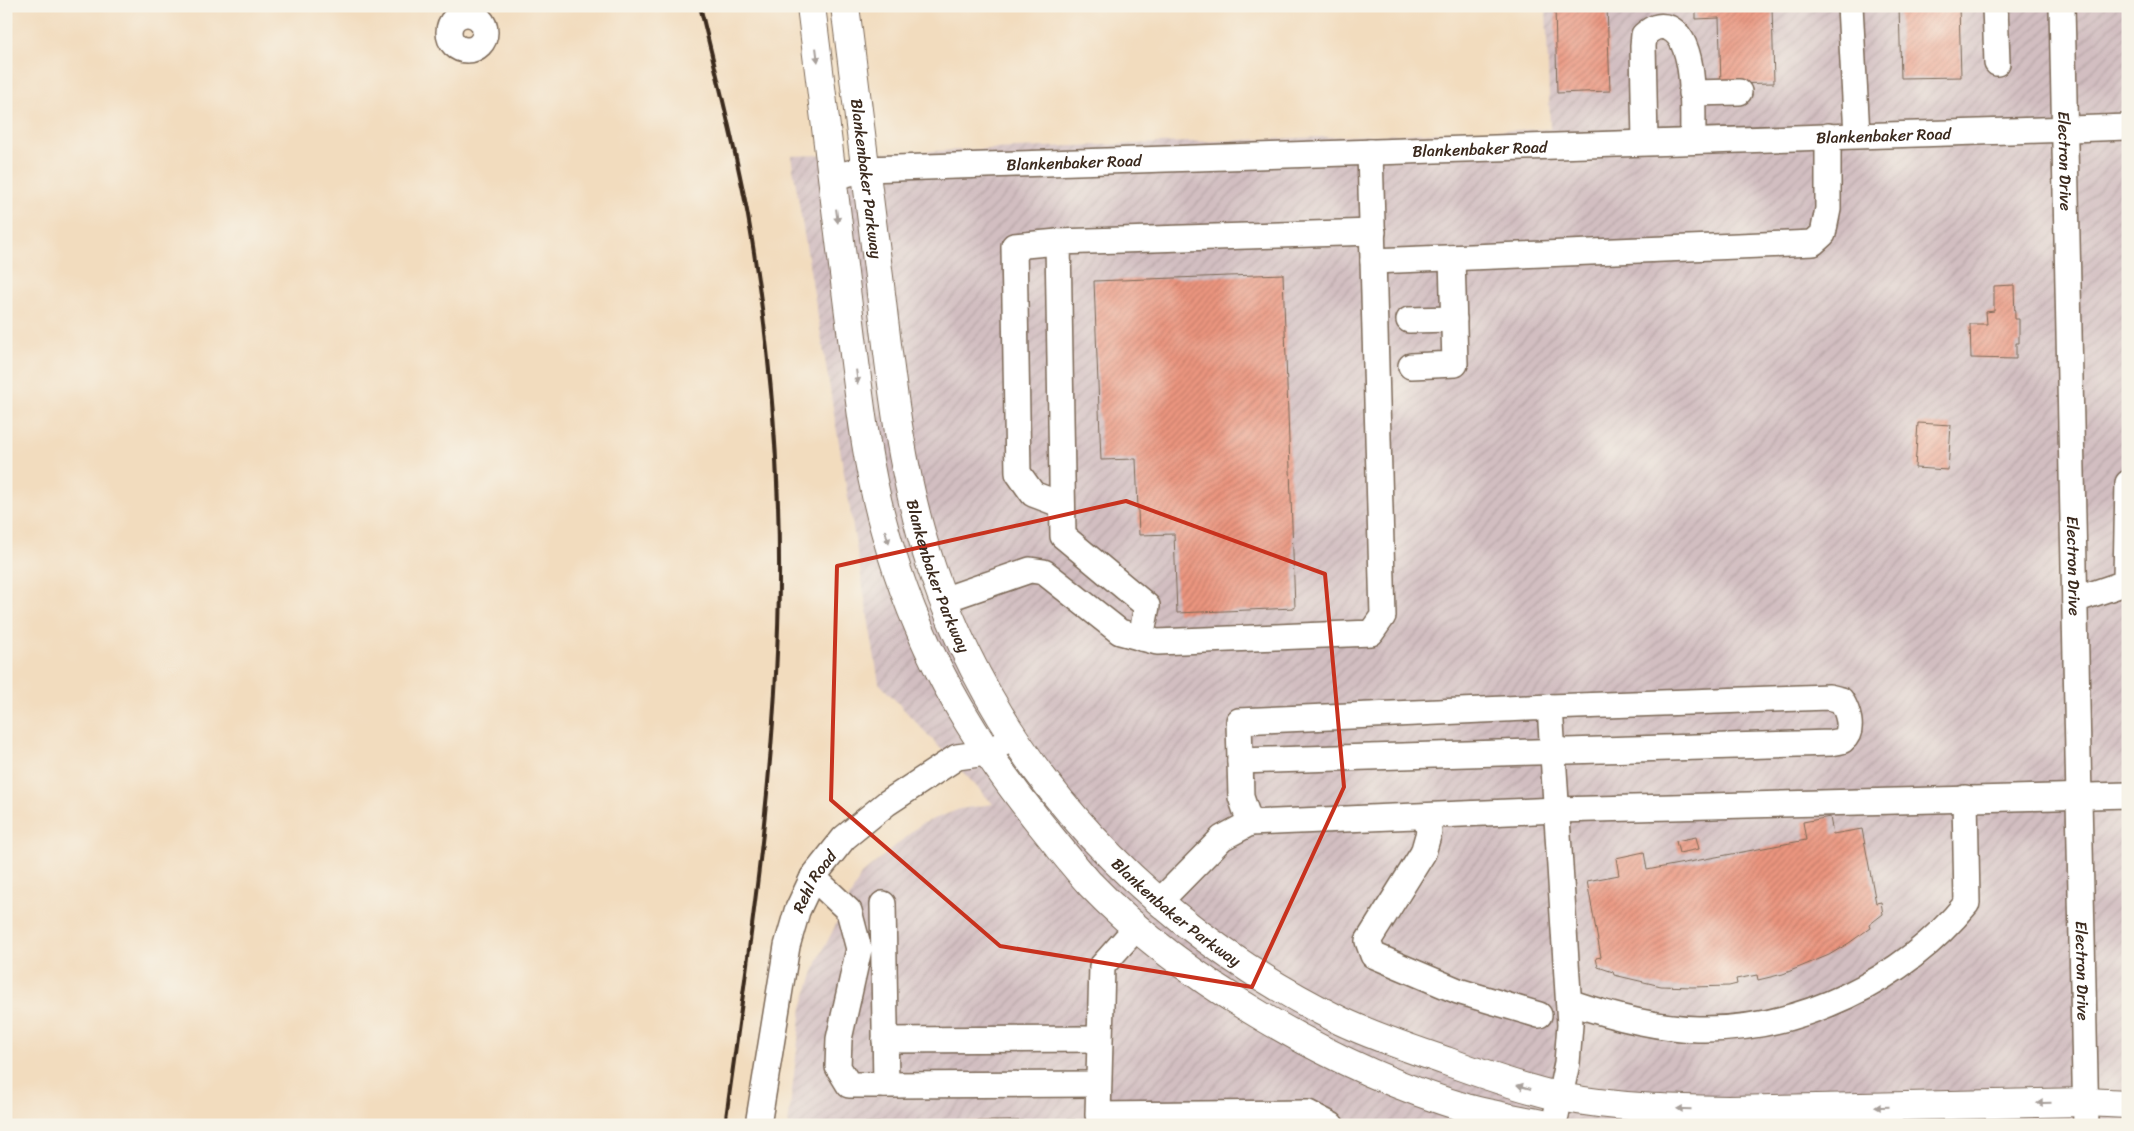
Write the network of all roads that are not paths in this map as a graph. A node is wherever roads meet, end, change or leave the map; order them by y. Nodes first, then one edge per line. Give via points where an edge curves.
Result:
1 (812, 6) edge
2 (846, 6) edge
3 (1850, 6) edge
4 (1995, 6) edge
5 (2062, 6) edge
6 (1997, 63) dead end
7 (1739, 92) dead end
8 (1691, 93) junction
9 (2128, 127) edge
10 (2066, 129) junction
11 (1857, 135) junction
12 (1828, 136) junction
13 (1693, 141) junction
14 (1645, 142) junction
15 (1370, 152) junction
16 (866, 169) junction
17 (833, 178) junction
18 (1373, 232) junction
19 (1058, 242) junction
20 (1452, 258) junction
21 (1373, 261) junction
22 (1454, 319) junction
23 (1410, 320) dead end
24 (1412, 366) dead end
25 (2128, 483) edge
26 (1062, 504) junction
27 (1063, 536) junction
28 (1044, 572) junction
29 (943, 600) junction
30 (2075, 600) junction
31 (1141, 638) junction
32 (1550, 707) junction
33 (1014, 737) junction
34 (986, 752) junction
35 (1553, 752) junction
36 (1240, 761) junction
37 (2079, 795) junction
38 (2128, 795) edge
39 (1965, 798) junction
40 (1557, 810) junction
41 (1426, 816) junction
42 (1250, 823) junction
43 (813, 877) junction
44 (1159, 902) junction
45 (883, 904) dead end
46 (1138, 927) junction
47 (1569, 1002) junction
48 (1539, 1015) dead end
49 (1099, 1039) junction
50 (886, 1040) junction
51 (1098, 1084) junction
52 (886, 1085) junction
53 (1562, 1097) junction
54 (2128, 1104) edge
55 (2086, 1113) edge
56 (758, 1125) edge
57 (1331, 1125) edge
58 (1546, 1125) edge
59 (1554, 1125) edge

1 -> 17 main road, Blankenbaker Parkway
2 - 16 main road, Blankenbaker Parkway
3 - 11 street
4 - 6 street
5 - 10 street, Electron Drive
7 - 8 street
8 - 13 street
8 - 14 street via 1684,42 1675,31 1664,27 1652,28 1644,34 1643,46
9 - 10 street, Blankenbaker Road
10 - 11 street, Blankenbaker Road
10 - 30 street, Electron Drive
11 - 12 street, Blankenbaker Road
12 - 13 street, Blankenbaker Road
12 - 20 street via 1828,209 1822,234 1813,243
13 - 14 street, Blankenbaker Road
14 - 15 street, Blankenbaker Road
15 - 16 street, Blankenbaker Road
15 - 18 street
16 - 17 street, Blankenbaker Road
16 - 29 main road, Blankenbaker Parkway via 893,401 910,492
17 -> 34 main road, Blankenbaker Parkway via 867,455 884,527 898,575 936,668
18 - 19 street
18 - 21 street
19 - 26 street
19 - 26 street via 1014,246 1014,256 1018,473 1033,494
20 - 21 street
20 - 22 street
21 - 31 street via 1383,616 1372,633 1157,642
22 - 23 street
22 - 24 street via 1455,364
25 - 30 street via 2126,578 2122,584
26 - 27 street
27 - 28 street
27 - 31 street via 1147,606
28 - 29 street via 1030,570
28 - 31 street via 1120,632
29 - 33 main road, Blankenbaker Parkway via 953,628
30 - 37 street, Electron Drive
32 - 35 street
32 - 35 street via 1829,697 1841,700 1849,721 1847,734 1842,740 1830,743
32 - 36 street via 1239,721
33 - 34 street, Rehl Road
33 - 44 main road, Blankenbaker Parkway via 1027,760 1078,822 1109,857
34 - 43 street, Rehl Road via 957,757 867,818 836,846
34 - 46 main road, Blankenbaker Parkway via 1013,790 1091,884
35 - 36 street
35 - 40 street
36 - 42 street via 1241,798
37 - 38 street
37 - 39 street
37 - 55 street, Electron Drive
39 - 40 street
39 - 47 street via 1967,903 1909,960 1836,1002 1752,1025 1698,1029 1603,1014
40 - 41 street
40 - 47 street
41 - 42 street
41 - 48 street via 1429,832 1423,853 1368,941 1373,955 1458,991
42 - 44 street via 1222,838
43 - 52 street via 849,911 859,948 839,1039 838,1067 849,1085
43 - 56 street, Rehl Road via 797,911 787,946
53 -> 44 main road, Blankenbaker Parkway via 1498,1080 1342,1022 1219,949
45 - 50 street
46 - 49 street via 1102,966
46 - 58 main road, Blankenbaker Parkway via 1209,982 1255,1011 1358,1066 1467,1108
47 - 53 street via 1568,1054
49 - 50 street
49 - 51 street
50 - 52 street
51 - 52 street
51 - 57 street via 1098,1115 1308,1113
55 -> 53 main road, Blankenbaker Parkway via 1671,1109
53 - 59 street
54 - 55 main road, Blankenbaker Parkway

